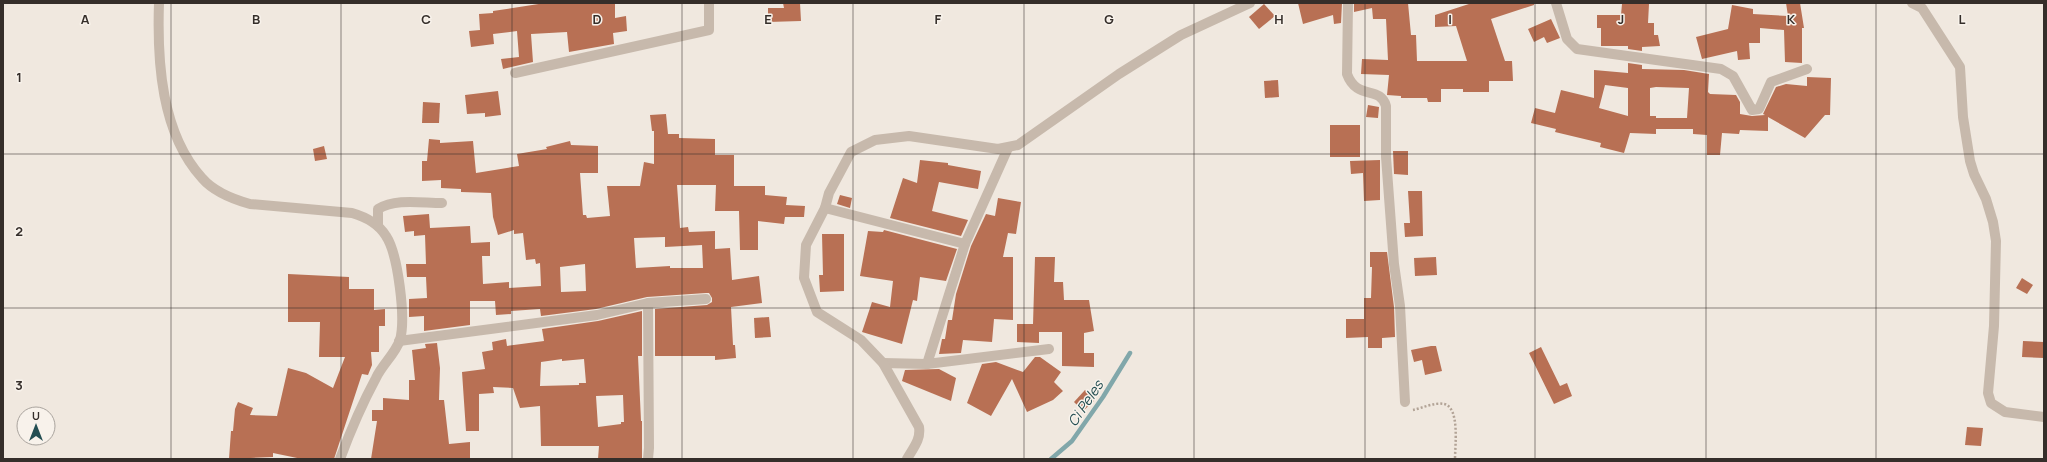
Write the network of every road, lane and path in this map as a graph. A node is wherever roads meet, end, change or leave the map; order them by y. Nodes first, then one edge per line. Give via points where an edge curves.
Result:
1 (159, 3) edge
2 (709, 3) edge
3 (1250, 3) edge
4 (1348, 3) edge
5 (1556, 3) edge
6 (1912, 3) edge
7 (1807, 69) dead end
8 (515, 73) dead end
9 (1008, 148) junction
10 (442, 203) dead end
11 (825, 208) junction
12 (378, 226) junction
13 (965, 244) junction
14 (706, 299) dead end
15 (648, 303) junction
16 (399, 341) junction
17 (1049, 349) dead end
18 (883, 363) junction
19 (927, 364) junction
20 (1405, 402) joint
21 (2044, 418) edge
22 (340, 459) edge
23 (648, 459) edge
24 (907, 459) edge
25 (1455, 459) edge

1 - 12 street via 162,80 173,129 184,152 202,178 217,191 234,200 250,204 352,212 365,216
2 - 8 street via 708,30
3 - 9 street via 1181,35 1119,74 1018,145
4 - 20 street via 1347,74 1358,90 1381,96 1386,106 1386,157 1394,264 1400,306
5 - 7 street via 1567,39 1577,49 1721,68 1733,76 1752,110 1759,109 1773,80
6 - 21 street via 1922,8 1960,67 1963,117 1970,161 1993,222 1996,241 1994,326 1988,393 1991,403 2004,412
9 - 11 street via 998,149 908,136 875,140 850,152 828,193
9 - 13 street
10 - 12 street via 386,205 378,209
11 - 13 street
11 - 18 street via 806,245 804,278 817,312 861,340
12 - 16 street via 394,250 401,305 402,328
13 - 19 street
14 - 15 street
15 - 16 street via 597,315
15 - 23 street
16 - 22 street via 376,377
17 - 19 street
18 - 19 street
18 - 24 street via 919,427 918,442
20 - 25 path via 1410,410 1439,403 1451,409 1455,420

